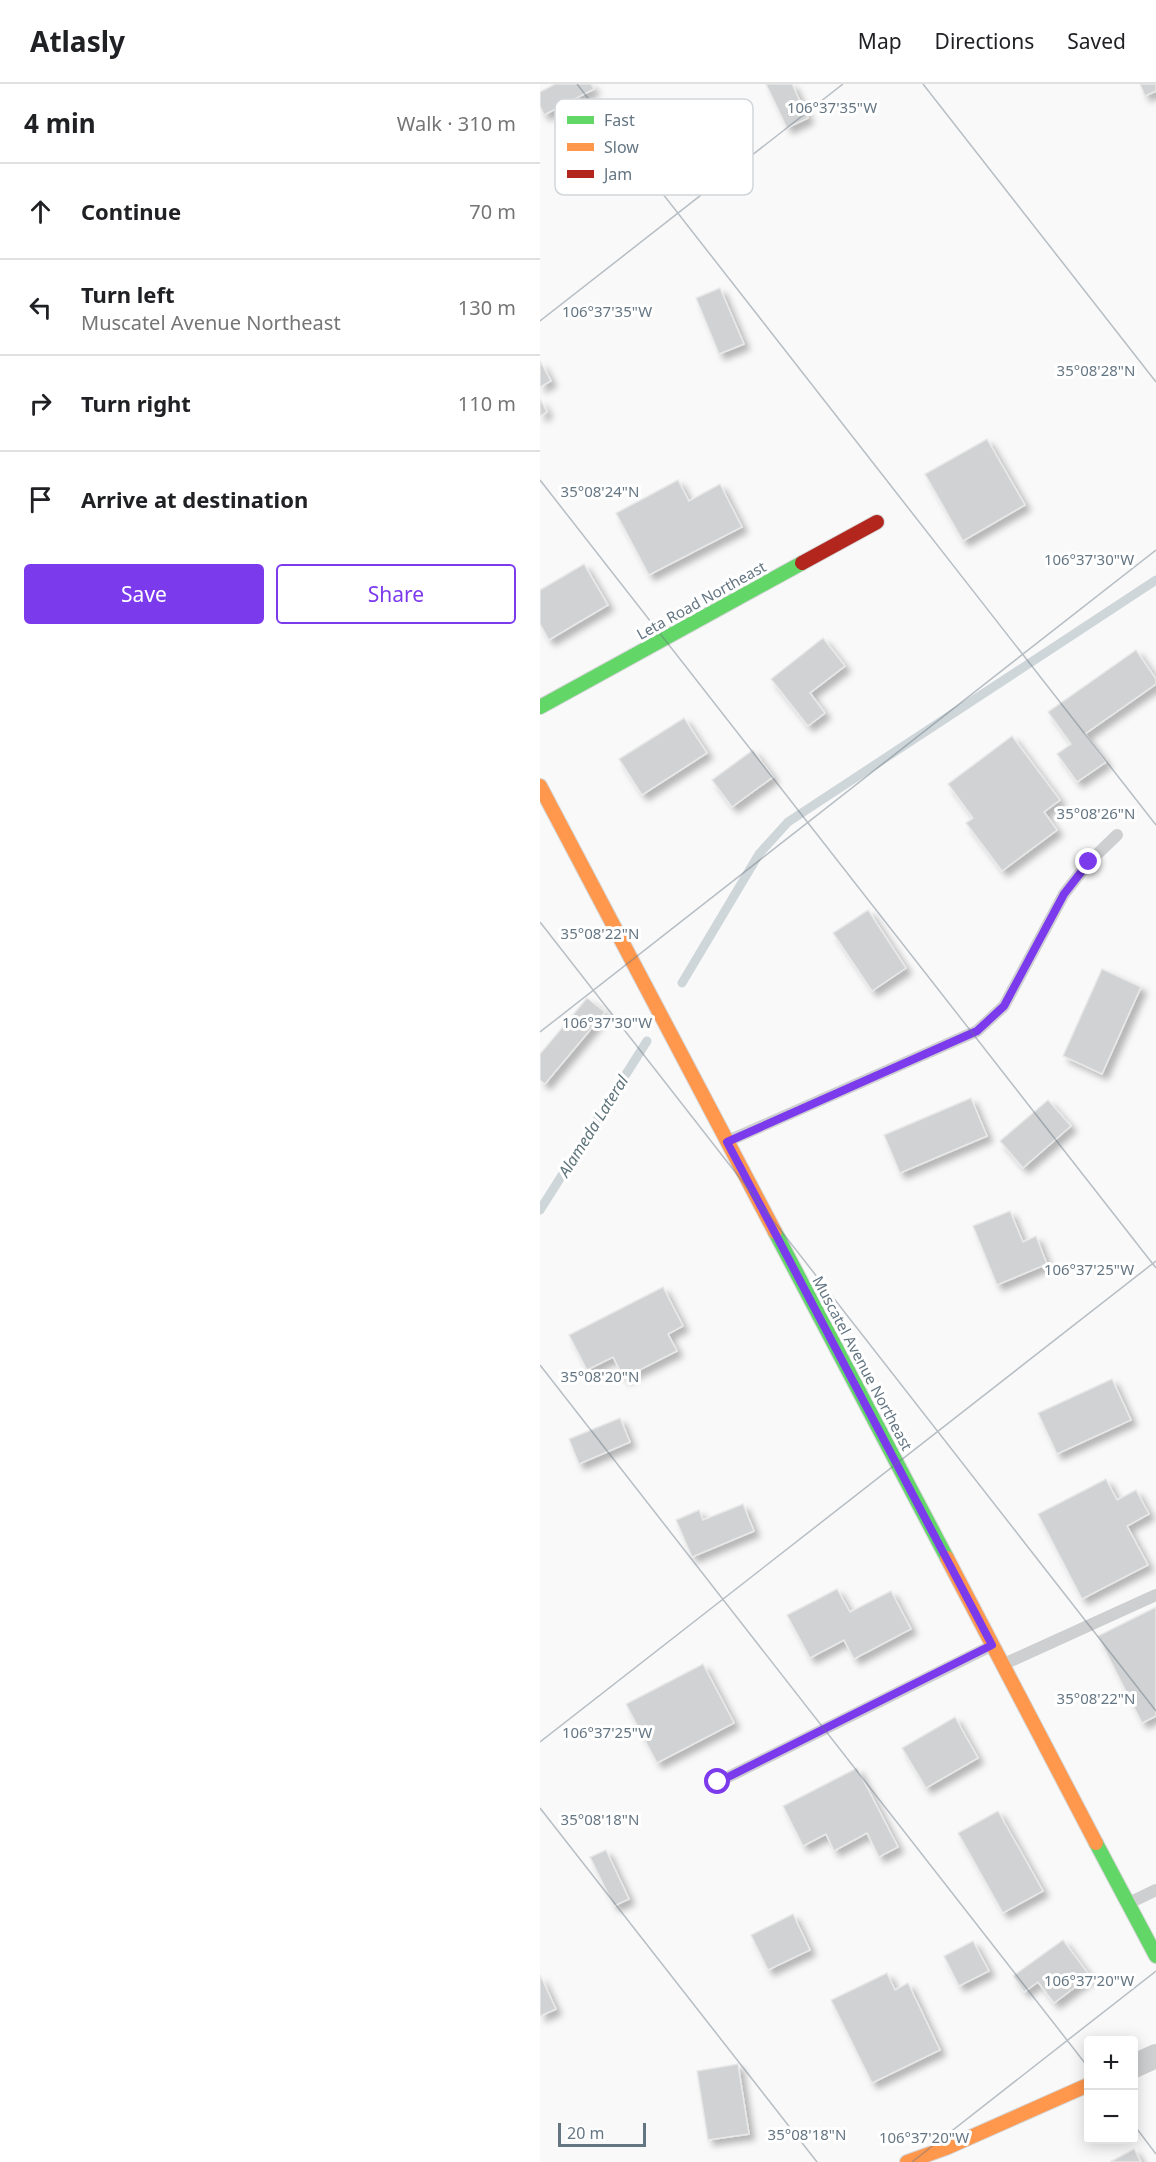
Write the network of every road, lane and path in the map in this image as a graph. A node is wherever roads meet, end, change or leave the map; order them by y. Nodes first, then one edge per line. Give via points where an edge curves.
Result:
1 (877, 522) dead end
2 (540, 707) edge
3 (540, 786) edge
4 (1117, 835) dead end
5 (727, 1142) junction
6 (1156, 1595) edge
7 (992, 1645) junction
8 (1002, 1665) junction
9 (718, 1782) dead end
10 (1156, 1890) edge
11 (1128, 1904) junction
12 (1156, 1956) edge
13 (1156, 2056) edge
14 (1138, 2064) edge
15 (1084, 2087) edge
16 (907, 2162) edge

1 - 2 street, Leta Road Northeast
3 - 5 street, Muscatel Avenue Northeast
4 - 5 lane via 1064,894 1004,1006 977,1031
5 - 7 street, Muscatel Avenue Northeast
6 - 8 lane
7 - 8 street, Muscatel Avenue Northeast
7 - 9 lane
8 - 11 street, Muscatel Avenue Northeast
10 - 11 lane
11 - 12 street, Muscatel Avenue Northeast
13 - 14 street
15 - 16 street

